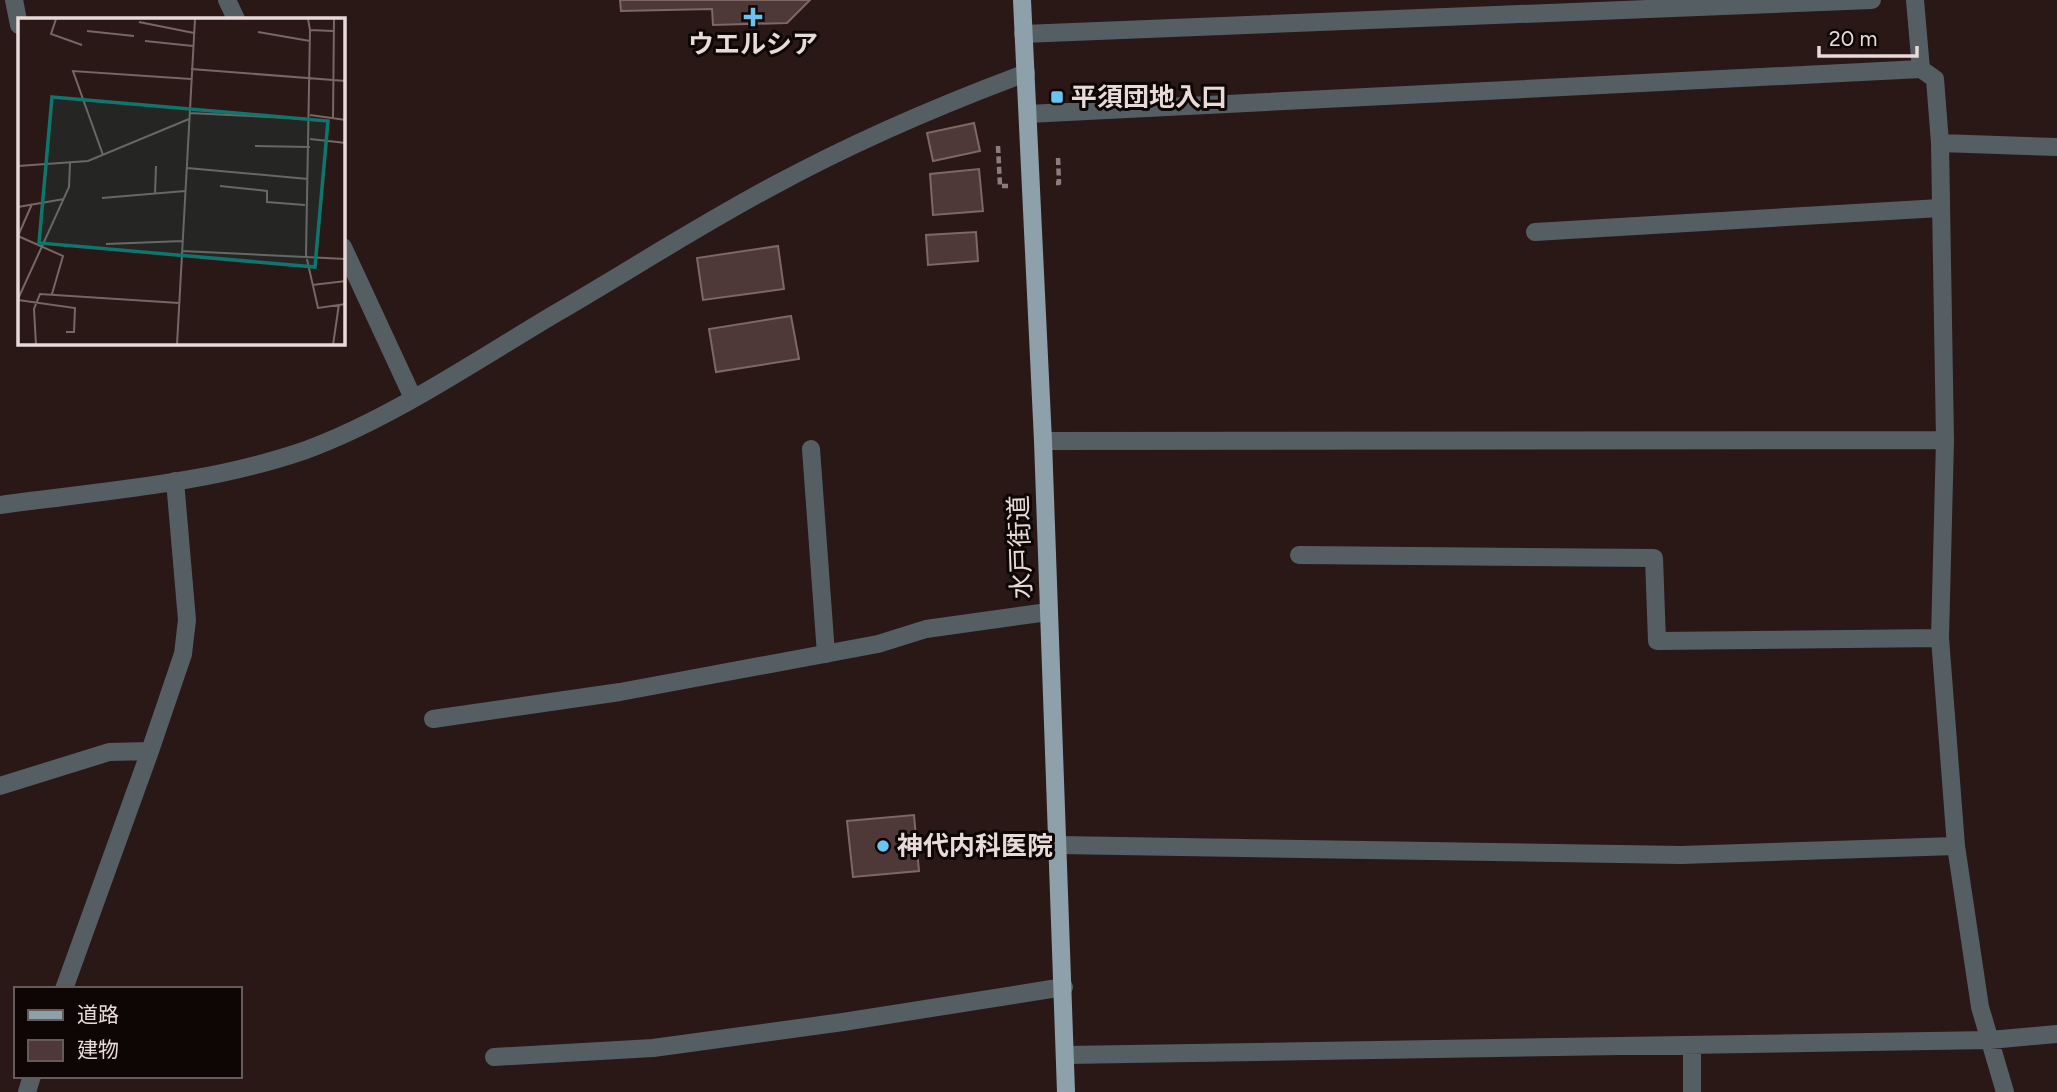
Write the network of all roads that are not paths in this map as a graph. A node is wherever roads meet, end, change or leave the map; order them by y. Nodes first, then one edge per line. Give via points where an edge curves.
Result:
1 (14, 0) edge
2 (227, 0) edge
3 (1022, 0) edge
4 (1872, 0) edge
5 (1915, 0) edge
6 (236, 18) edge
7 (18, 20) edge
8 (1023, 34) junction
9 (1921, 69) junction
10 (1026, 73) junction
11 (1028, 114) junction
12 (1940, 143) junction
13 (2057, 147) edge
14 (1940, 208) junction
15 (1535, 232) dead end
16 (345, 251) edge
17 (413, 398) junction
18 (1945, 440) junction
19 (1043, 441) junction
20 (811, 449) dead end
21 (176, 481) junction
22 (0, 505) edge
23 (1299, 555) dead end
24 (1048, 612) junction
25 (1940, 638) junction
26 (826, 654) junction
27 (433, 719) dead end
28 (150, 751) junction
29 (0, 786) edge
30 (1058, 845) junction
31 (1956, 846) junction
32 (65, 987) edge
33 (1064, 987) junction
34 (2057, 1034) edge
35 (1990, 1040) junction
36 (1692, 1045) junction
37 (1065, 1055) junction
38 (494, 1057) dead end
39 (1066, 1092) edge
40 (1692, 1092) edge
41 (2005, 1092) edge

1 - 7 street
2 - 6 street
3 - 8 main road, 水戸街道
4 - 8 street
5 - 9 street
8 - 10 main road, 水戸街道
9 - 11 street
9 - 12 street via 1935,79
10 - 11 main road, 水戸街道
10 - 17 street via 867,139 772,186
11 - 19 main road, 水戸街道
12 - 13 street
12 - 14 street
14 - 15 street
14 - 18 street
16 - 17 street
17 - 21 street via 305,450
18 - 19 street
18 - 25 street
19 - 24 main road, 水戸街道
20 - 26 street
21 - 22 street
21 - 28 street via 187,620 183,654
23 - 25 street via 1654,558 1657,641
24 - 26 street via 926,629
24 - 30 main road, 水戸街道
25 - 31 street
26 - 27 street via 620,692
28 - 29 street via 109,752
28 - 32 street
30 - 31 street via 1681,855
30 - 33 main road, 水戸街道
31 - 35 street via 1980,1007
33 - 37 main road, 水戸街道
33 - 38 street via 653,1048
34 - 35 street
35 - 36 street
35 - 41 street
36 - 37 street
36 - 40 street
37 - 39 main road, 水戸街道

